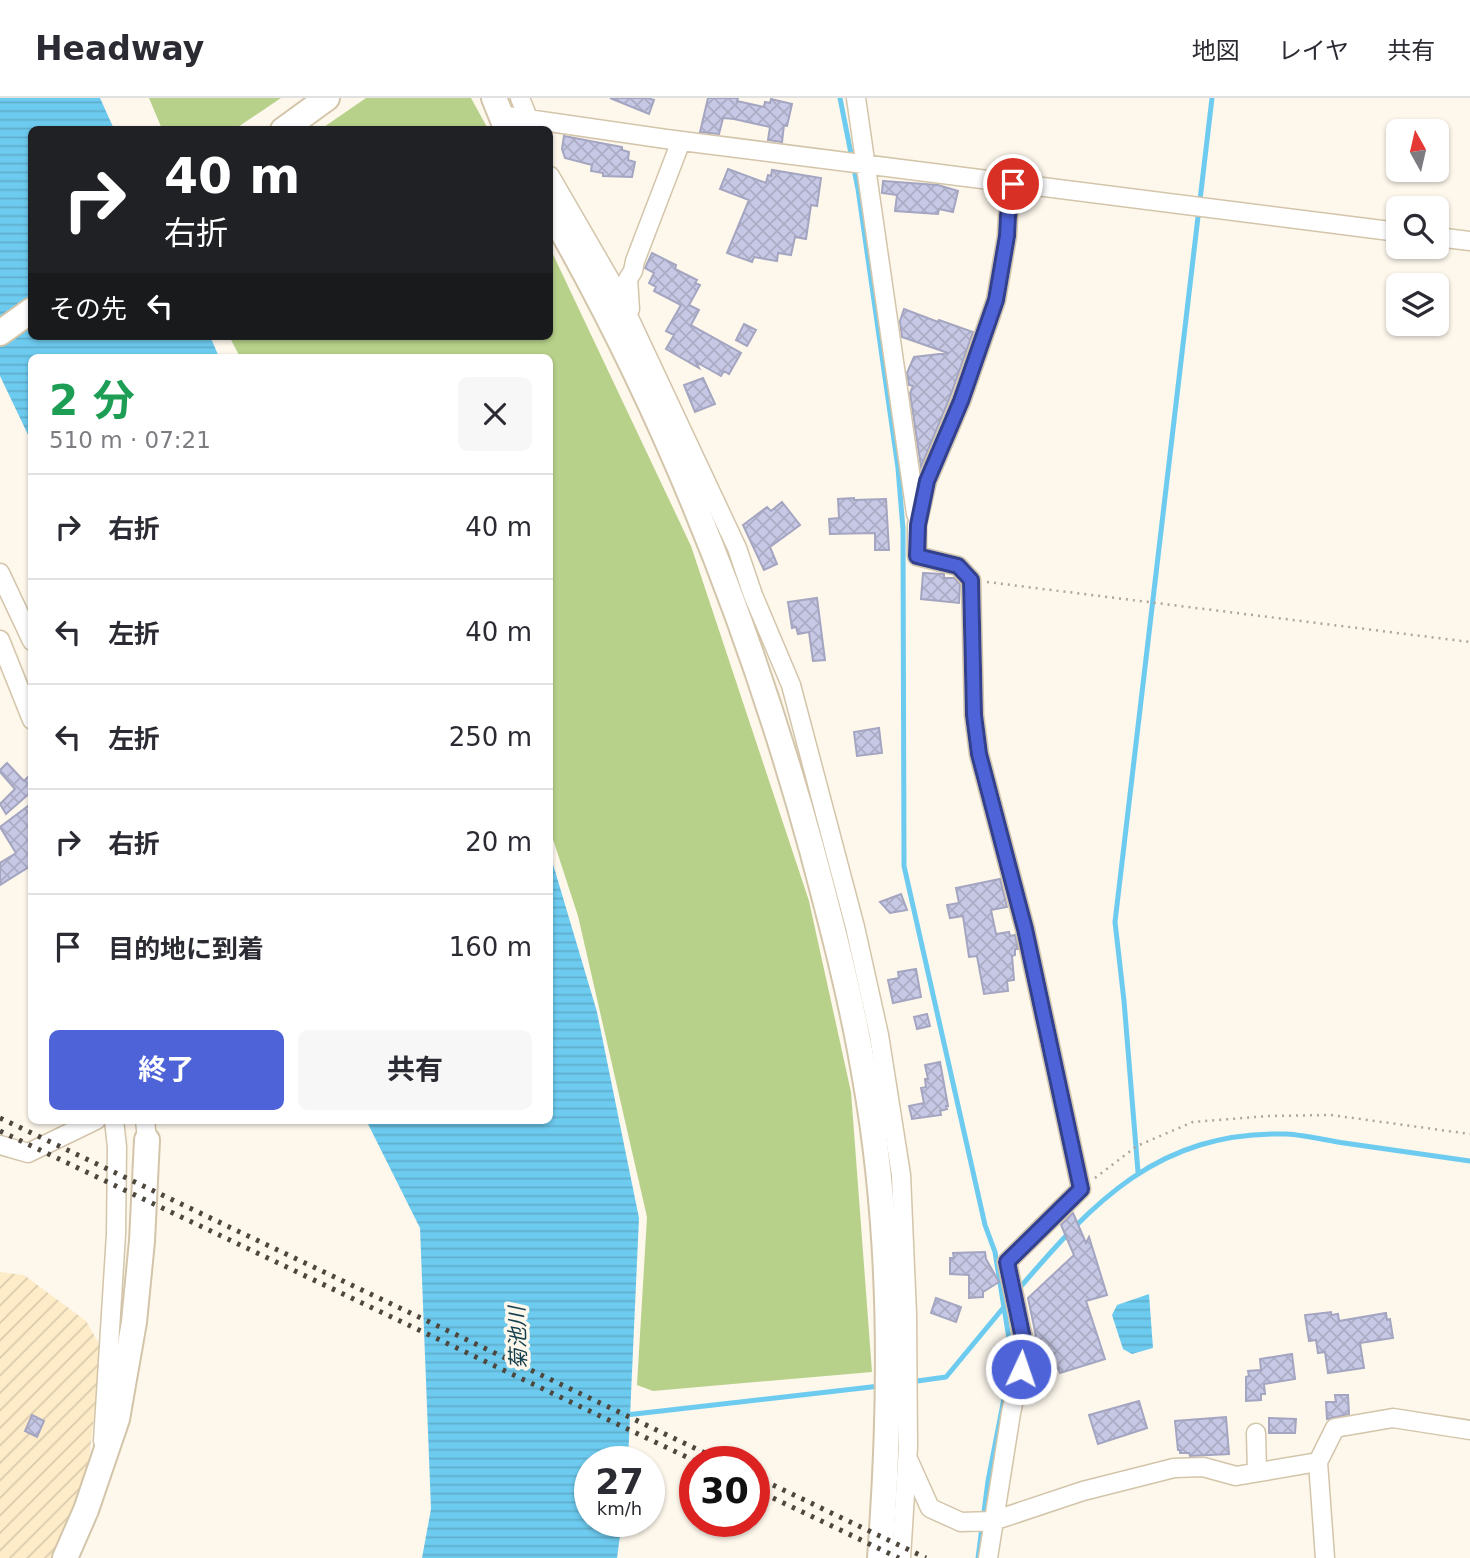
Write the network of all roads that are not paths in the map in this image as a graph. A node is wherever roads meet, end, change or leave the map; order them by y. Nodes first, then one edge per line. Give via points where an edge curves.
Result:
1 (327, 98) edge
2 (520, 98) edge
3 (856, 98) edge
4 (510, 118) edge
5 (288, 126) edge
6 (681, 141) junction
7 (864, 165) junction
8 (553, 181) edge
9 (1013, 184) junction
10 (553, 216) edge
11 (1386, 230) edge
12 (1449, 238) edge
13 (1470, 241) edge
14 (28, 313) edge
15 (631, 320) junction
16 (0, 333) edge
17 (918, 525) junction
18 (0, 573) edge
19 (28, 632) edge
20 (0, 641) edge
21 (28, 710) edge
22 (88, 1124) edge
23 (114, 1124) edge
24 (146, 1130) edge
25 (0, 1146) edge
26 (1470, 1430) edge
27 (1256, 1433) dead end
28 (907, 1457) junction
29 (1318, 1462) junction
30 (101, 1467) junction
31 (1257, 1472) junction
32 (993, 1521) junction
33 (65, 1558) edge
34 (880, 1558) edge
35 (901, 1558) edge
36 (988, 1558) edge
37 (1325, 1558) edge

1 - 5 street
2 - 4 street
3 - 7 street
4 - 6 street
6 - 7 street
6 - 15 street via 628,279
7 - 9 street
7 - 17 street
8 - 15 street
9 - 11 street
9 - 17 street via 996,300 927,481
10 - 34 street via 623,348 703,526 786,758 837,944 866,1079 886,1275 889,1366
12 - 13 street
14 - 16 street
15 - 28 street via 737,548 791,685 855,927 879,1035 901,1175
17 - 32 street via 917,556 958,566 971,580 979,754 1025,929 1081,1189 1007,1262 1025,1348
18 - 19 street
20 - 21 street
22 - 25 street via 28,1153
23 - 30 street via 116,1234
24 - 30 street via 134,1322 117,1419
26 - 29 street via 1393,1418 1335,1428
27 - 31 street
28 - 32 street via 930,1508 961,1522
28 - 35 street
29 - 31 street
29 - 37 street
30 - 33 street
31 - 32 street via 1236,1476 1203,1467 1174,1468
32 - 36 street

